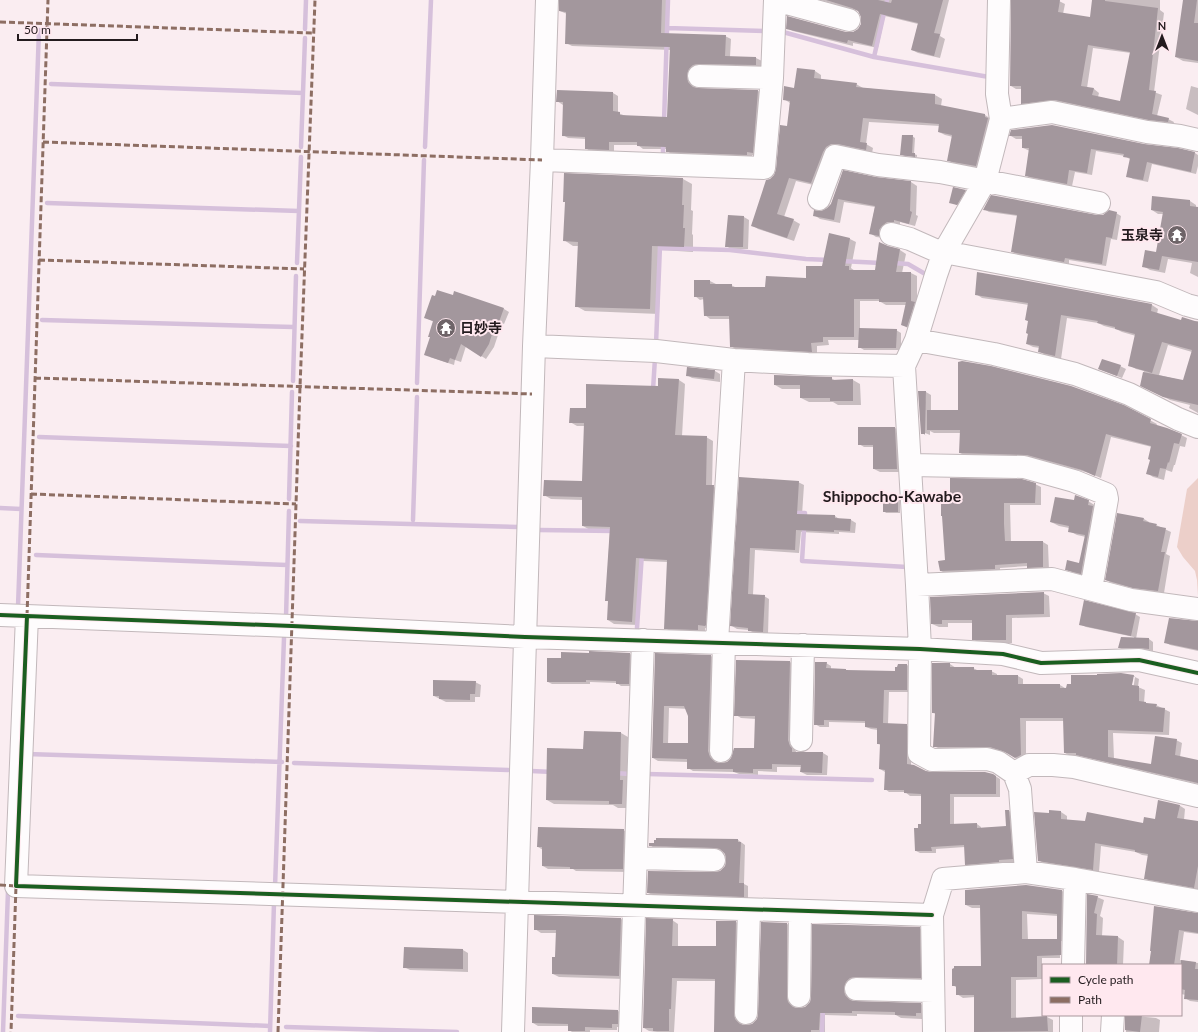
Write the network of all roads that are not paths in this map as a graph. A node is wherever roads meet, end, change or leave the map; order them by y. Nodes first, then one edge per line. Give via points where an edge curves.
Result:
1 (546, 0) edge
2 (775, 0) edge
3 (999, 0) edge
4 (849, 20) dead end
5 (699, 76) dead end
6 (772, 78) junction
7 (1001, 119) junction
8 (1198, 140) edge
9 (542, 160) junction
10 (985, 181) junction
11 (820, 199) dead end
12 (1099, 203) dead end
13 (891, 234) dead end
14 (944, 253) junction
15 (1198, 308) edge
16 (916, 340) junction
17 (534, 346) junction
18 (734, 360) junction
19 (904, 366) junction
20 (1198, 427) edge
21 (910, 466) junction
22 (917, 585) junction
23 (1091, 589) junction
24 (1198, 609) edge
25 (0, 615) edge
26 (27, 616) junction
27 (525, 637) junction
28 (643, 640) junction
29 (720, 642) junction
30 (803, 645) junction
31 (920, 649) junction
32 (1198, 673) edge
33 (801, 740) dead end
34 (721, 751) dead end
35 (1014, 773) junction
36 (1198, 796) edge
37 (637, 858) junction
38 (714, 860) dead end
39 (1026, 872) junction
40 (1075, 879) junction
41 (1198, 901) edge
42 (517, 902) junction
43 (635, 906) junction
44 (750, 910) junction
45 (800, 911) junction
46 (932, 915) junction
47 (1073, 964) edge
48 (856, 989) dead end
49 (933, 991) junction
50 (799, 996) dead end
51 (746, 1012) dead end
52 (1071, 1016) edge
53 (1113, 1016) edge
54 (513, 1032) edge
55 (630, 1032) edge
56 (934, 1032) edge
57 (1071, 1032) edge
58 (1112, 1032) edge

1 - 9 street
2 - 4 street
2 - 6 street
3 - 7 street via 997,94
5 - 6 street
6 - 9 street via 764,168
7 - 8 street via 1052,112
7 - 10 street
9 - 17 street
10 - 11 street via 835,156
10 - 12 street
10 - 14 street
13 - 14 street
14 - 15 street via 1156,292 1187,306
14 - 16 street
16 - 19 street
16 - 20 street via 994,354 1075,374 1129,394
17 - 18 street via 656,351
17 - 27 street
18 - 19 street
18 - 29 street
19 - 21 street
21 - 22 street
21 - 23 street via 1024,466 1106,494
22 - 23 street via 1052,579
22 - 31 street
23 - 24 street via 1131,600
25 - 26 street
26 - 27 street
26 - 42 street via 16,886
27 - 28 street
27 - 42 street
28 - 29 street
28 - 37 street
29 - 30 street
29 - 34 street
30 - 31 street
30 - 33 street
31 - 32 street via 1003,654 1041,662 1139,660
31 - 35 street via 919,752 932,760 987,759 998,762
35 - 36 street via 1029,765 1074,767
35 - 39 street via 1020,789
37 - 38 street
37 - 43 street
39 - 40 street
39 - 46 street via 943,879
40 - 41 street
40 - 47 street
42 - 43 street
42 - 54 street
43 - 44 street
43 - 55 street
44 - 45 street
44 - 51 street
45 - 46 street
45 - 50 street
46 - 49 street
48 - 49 street
49 - 56 street
52 - 57 street
53 - 58 street

